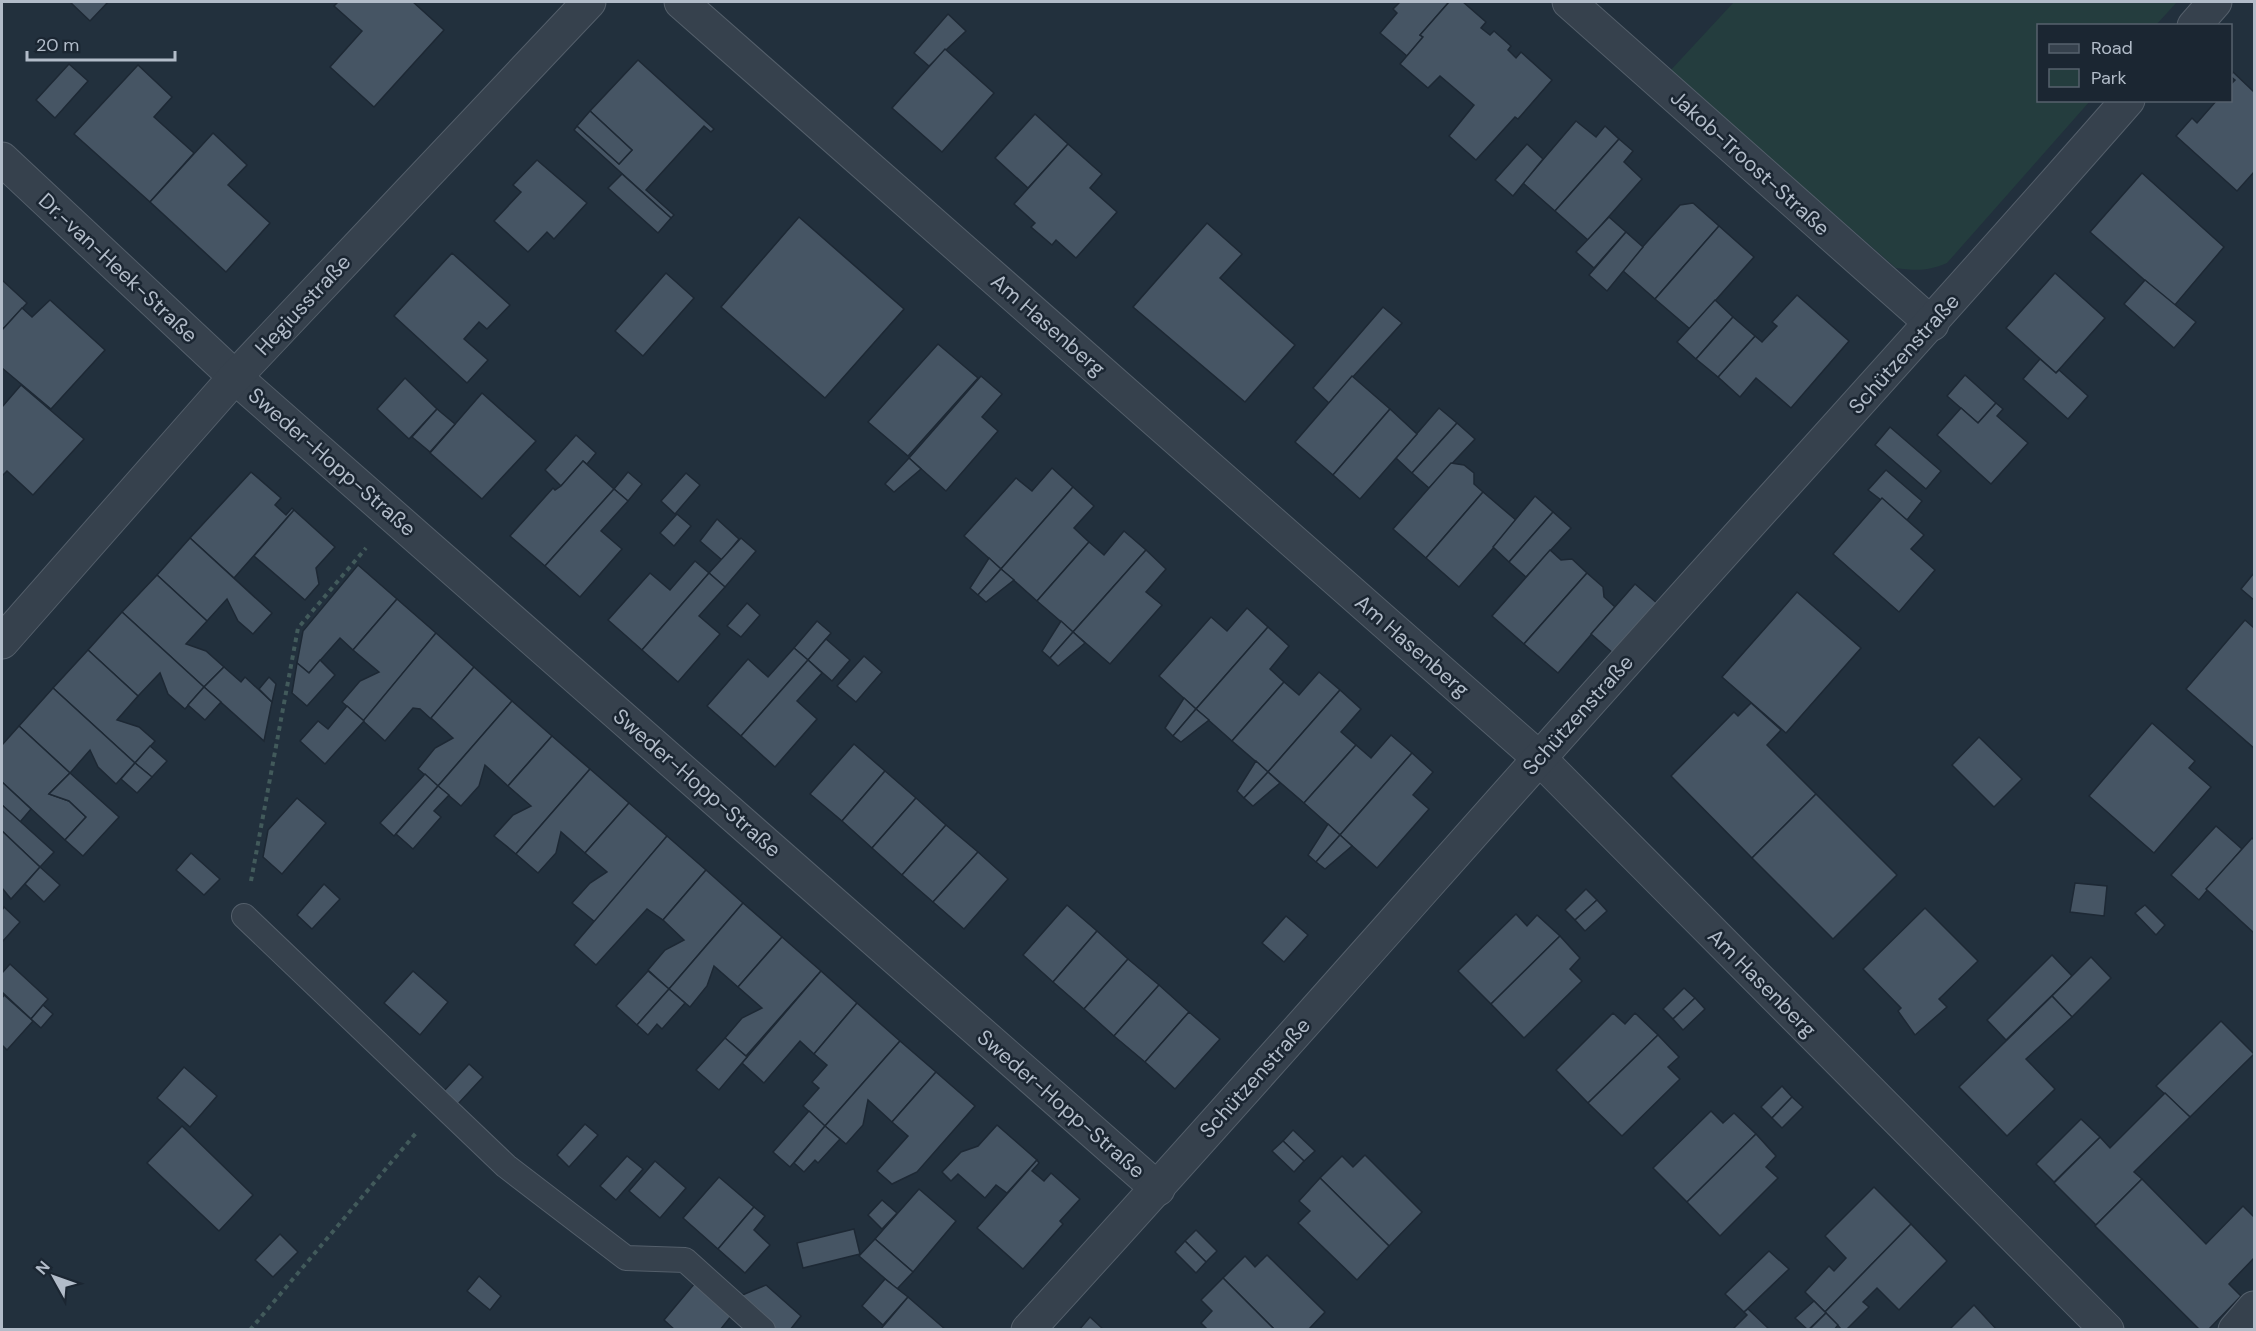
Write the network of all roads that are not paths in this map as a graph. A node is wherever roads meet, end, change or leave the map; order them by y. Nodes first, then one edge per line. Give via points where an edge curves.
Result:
1 (589, 2) edge
2 (681, 2) edge
3 (1569, 2) edge
4 (2215, 2) edge
5 (2196, 24) edge
6 (2126, 102) edge
7 (2, 159) edge
8 (1932, 324) junction
9 (235, 377) junction
10 (2, 642) edge
11 (1539, 758) junction
12 (244, 916) road end
13 (1158, 1189) junction
14 (2254, 1308) edge
15 (763, 1329) edge
16 (1028, 1329) edge
17 (2107, 1329) edge
18 (2235, 1329) edge

1 - 9 street, Hegiusstraße
2 - 11 street, Am Hasenberg
3 - 8 street, Jakob-Troost-Straße
4 - 5 street
6 - 8 street, Schützenstraße
7 - 9 street, Dr.-van-Heek-Straße
8 - 11 street, Schützenstraße
9 - 10 street, Hegiusstraße
9 - 13 street, Sweder-Hopp-Straße
11 - 13 street, Schützenstraße
11 - 17 street, Am Hasenberg
12 - 15 lane via 506,1166 626,1258 685,1260
13 - 16 street, Schützenstraße
14 - 18 street

